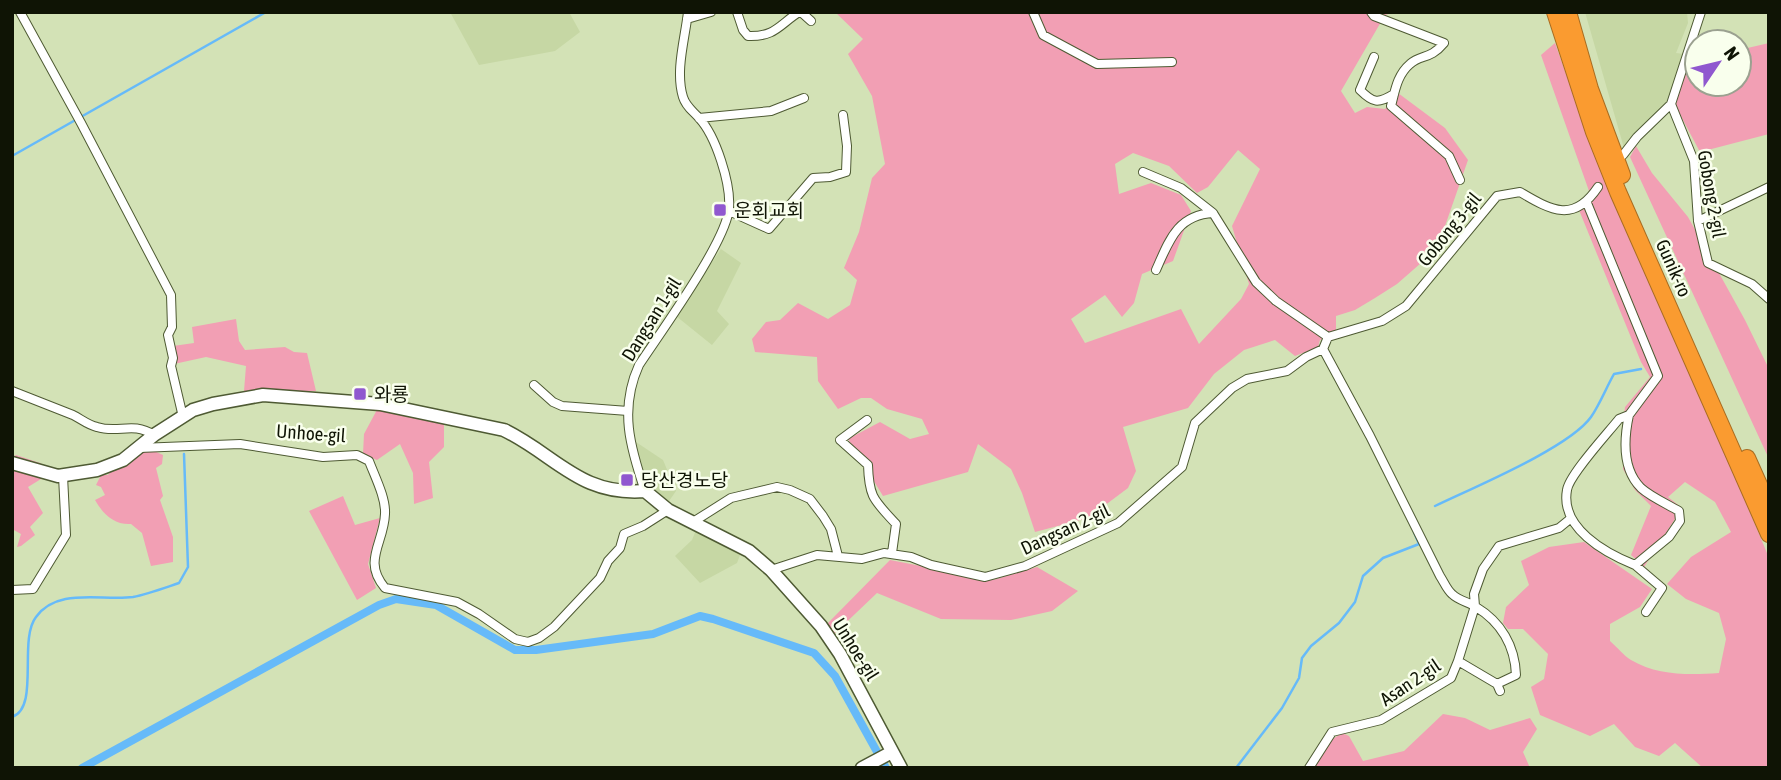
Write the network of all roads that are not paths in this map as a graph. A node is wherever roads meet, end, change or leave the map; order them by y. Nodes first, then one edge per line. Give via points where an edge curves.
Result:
1 (20, 12) edge
2 (710, 12) edge
3 (737, 12) edge
4 (800, 12) edge
5 (1033, 12) edge
6 (1371, 12) edge
7 (1555, 12) edge
8 (1568, 12) edge
9 (1700, 12) edge
10 (687, 15) edge
11 (811, 21) dead end
12 (1374, 57) dead end
13 (1172, 62) dead end
14 (1394, 94) junction
15 (804, 98) dead end
16 (1671, 104) junction
17 (843, 115) dead end
18 (699, 118) junction
19 (1623, 155) dead end
20 (1143, 172) dead end
21 (1460, 180) dead end
22 (1598, 187) dead end
23 (1769, 187) edge
24 (1587, 203) junction
25 (729, 211) junction
26 (1213, 213) junction
27 (1698, 221) junction
28 (1156, 270) dead end
29 (1769, 299) edge
30 (1328, 337) junction
31 (1323, 349) junction
32 (534, 385) dead end
33 (12, 391) edge
34 (628, 411) junction
35 (1629, 415) junction
36 (183, 417) junction
37 (867, 420) dead end
38 (154, 435) junction
39 (139, 448) junction
40 (12, 463) edge
41 (63, 476) junction
42 (645, 491) junction
43 (1769, 507) edge
44 (668, 510) junction
45 (1570, 519) junction
46 (692, 523) junction
47 (1769, 534) edge
48 (892, 554) junction
49 (838, 556) junction
50 (1635, 565) junction
51 (771, 570) junction
52 (12, 590) edge
53 (1475, 606) junction
54 (1646, 612) dead end
55 (1458, 661) junction
56 (890, 753) junction
57 (862, 768) edge
58 (901, 768) edge
59 (1310, 768) edge

1 - 36 street via 171,295 171,366
2 - 10 street
3 - 4 street via 748,36 762,37
4 - 11 street
5 - 13 street via 1043,35 1097,64
6 - 14 street via 1444,43 1434,55 1411,63 1397,81
7 - 47 highway, Gunik-ro via 1618,192
8 - 43 highway, Gunik-ro via 1622,174
9 - 16 street
10 - 18 street, Dangsan 1-gil via 680,74 683,97
12 - 14 street via 1360,90 1381,103
14 - 21 street via 1391,106 1449,156
15 - 18 street via 771,111
16 - 19 street
16 - 27 street, Gobong 2-gil via 1695,161
17 - 25 street via 846,172 813,178 769,229
18 - 25 street, Dangsan 1-gil via 724,169
20 - 26 street via 1181,188
22 - 24 street
23 - 27 street
24 - 30 street, Gobong 3-gil via 1560,212 1520,192 1497,197 1406,306 1382,321
24 - 35 street via 1658,376
25 - 34 street, Dangsan 1-gil via 707,259 639,365 628,391
26 - 28 street via 1198,214 1172,233
26 - 30 street via 1256,282
27 - 29 street, Gobong 2-gil via 1708,264 1752,284
30 - 31 street
31 - 48 street, Dangsan 2-gil via 1287,371 1247,379 1232,388 1195,423 1182,467 1118,523 1025,566 985,577
31 - 53 street via 1440,576 1451,593
32 - 34 street via 562,406
33 - 38 street via 92,426 142,428
34 - 42 street, Dangsan 1-gil
35 - 45 street via 1619,419 1566,489
35 - 50 street via 1627,460 1633,478 1643,490 1679,511 1680,521 1669,537
36 - 38 street, Unhoe-gil
36 - 42 street, Unhoe-gil via 213,404 263,395 404,407 504,430 599,488
37 - 48 street via 840,440 868,465 873,498 895,524
38 - 39 street, Unhoe-gil
39 - 41 street, Unhoe-gil via 110,466
39 - 44 street, Unhoe-gil via 240,444 323,457 363,458 369,461 386,511 374,564 385,588 457,603 527,642 554,627 600,578 624,534
40 - 41 street, Unhoe-gil
41 - 52 street via 66,535 33,589
42 - 44 street, Unhoe-gil
44 - 46 street, Unhoe-gil
45 - 50 street via 1614,557
45 - 53 street, Asan 2-gil via 1559,528 1499,546 1483,569 1474,594
46 - 49 street via 731,498 777,487 790,489 810,499 823,516
46 - 51 street, Unhoe-gil via 749,551
48 - 49 street, Dangsan 2-gil via 862,559
49 - 51 street, Dangsan 2-gil via 817,555
50 - 54 street via 1662,588
51 - 56 street, Unhoe-gil via 841,654
53 - 55 street, Asan 2-gil
53 - 55 street, Asan 2-gil via 1496,623 1509,642 1516,675 1499,688
55 - 59 street, Asan 2-gil via 1451,678 1381,720 1332,732
56 - 57 street
56 - 58 street, Unhoe-gil

